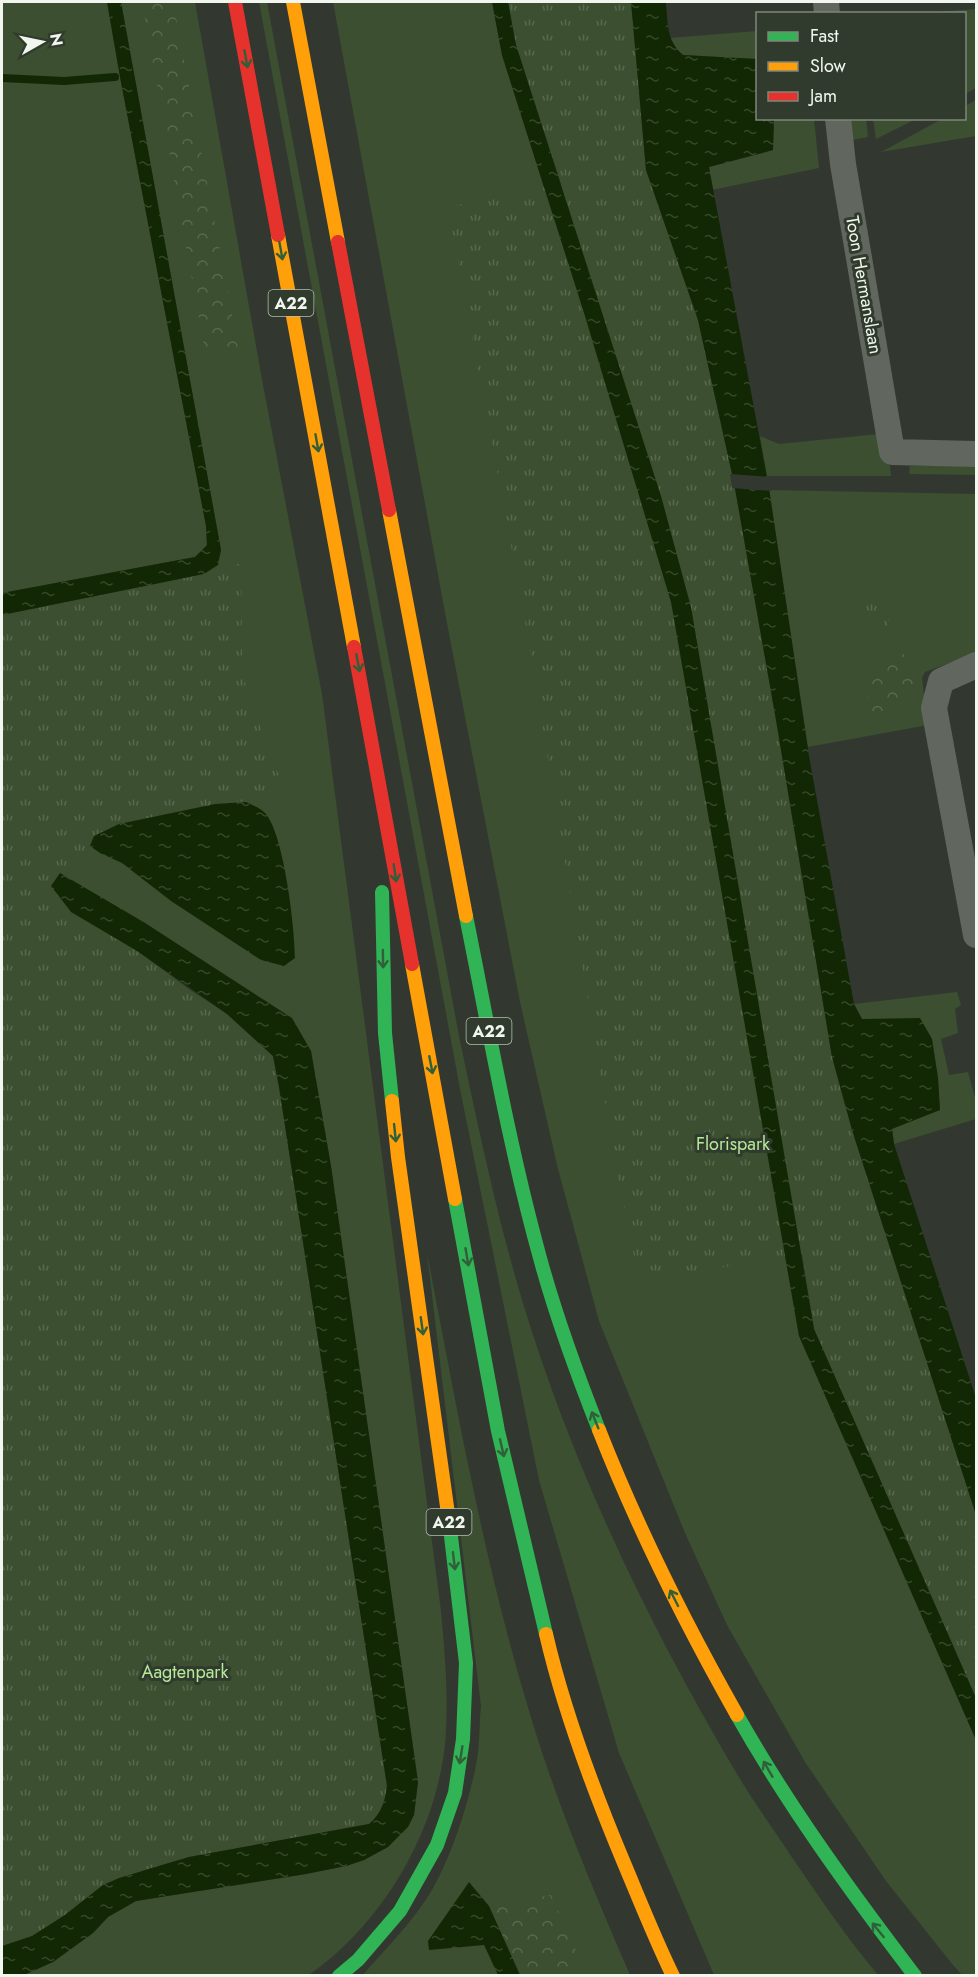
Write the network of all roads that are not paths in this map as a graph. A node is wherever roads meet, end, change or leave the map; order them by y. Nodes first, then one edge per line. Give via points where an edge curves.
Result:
1 (235, 2) edge
2 (293, 2) edge
3 (838, 120) edge
4 (976, 454) edge
5 (976, 665) edge
6 (379, 774) junction
7 (976, 935) edge
8 (339, 1976) edge
9 (673, 1976) edge
10 (915, 1976) edge

1 -> 6 highway, A22
10 -> 2 highway, A22 via 822,1852 703,1656 639,1528 589,1405 550,1290 516,1164 457,871
3 - 4 street, Toon Hermanslaan via 892,452
5 - 7 street via 940,681 934,708
6 -> 8 highway, A22 via 385,1033 466,1663 464,1739 455,1793 437,1845 400,1911
6 -> 9 highway, A22 via 498,1431 528,1564 561,1687 604,1817

